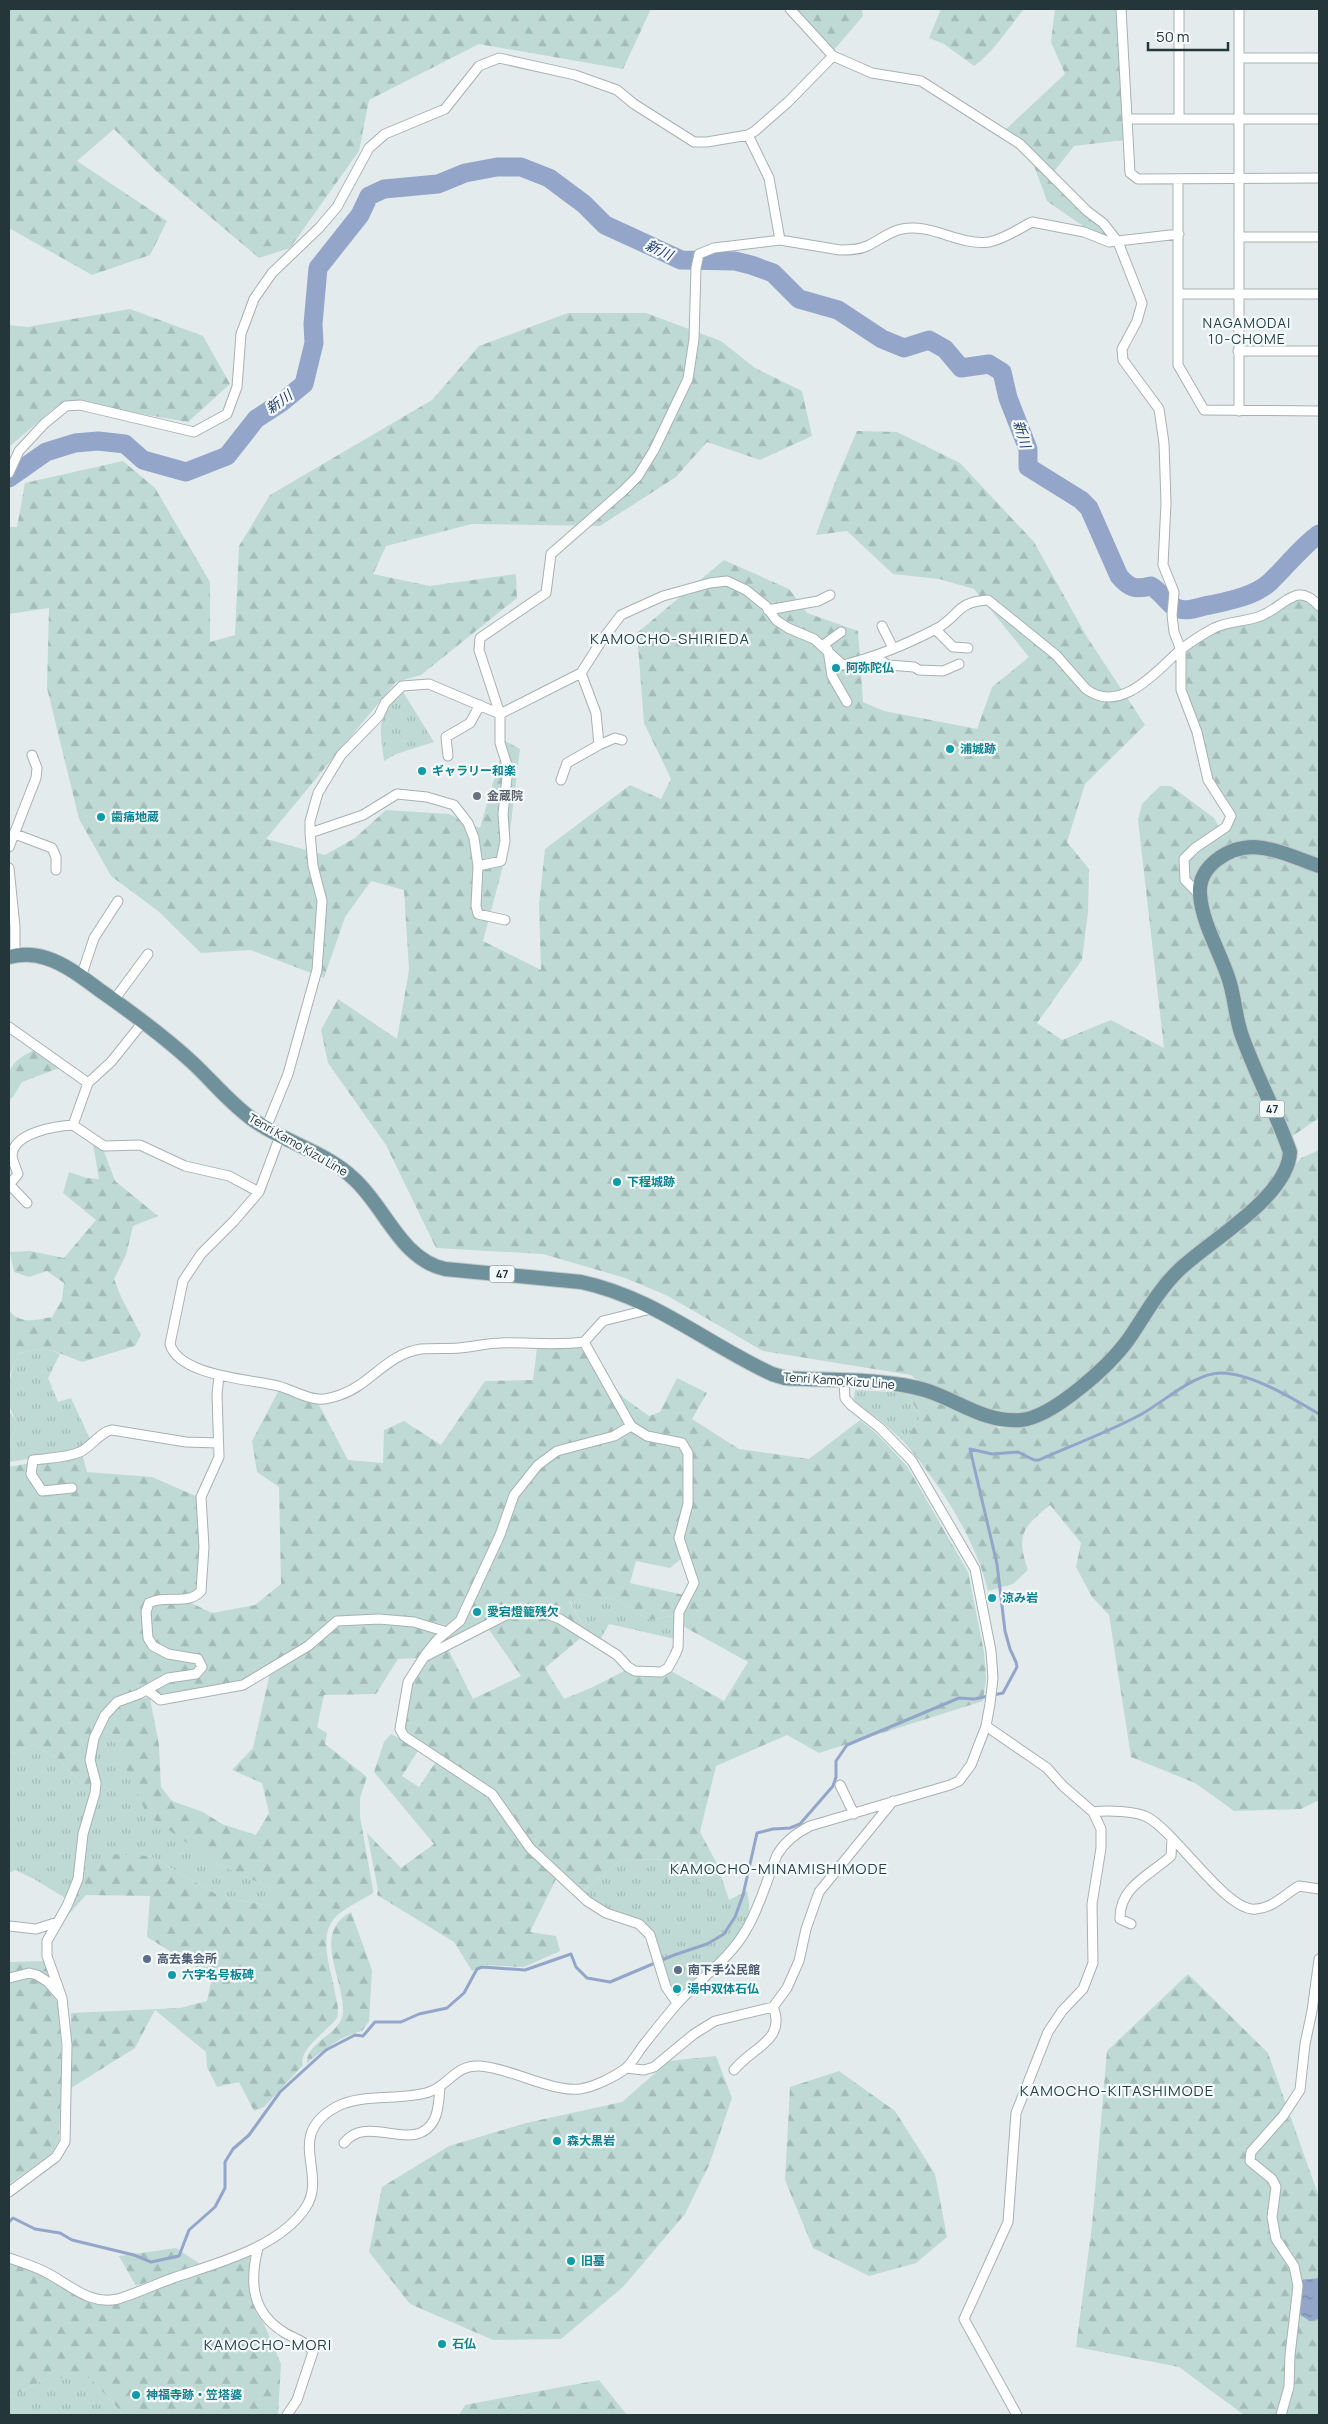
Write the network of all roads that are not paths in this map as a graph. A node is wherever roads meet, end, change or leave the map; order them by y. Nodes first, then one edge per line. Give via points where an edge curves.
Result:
1 (790, 9) edge
2 (1121, 9) edge
3 (1179, 9) edge
4 (1239, 9) edge
5 (833, 56) junction
6 (1239, 58) junction
7 (1319, 58) edge
8 (1180, 118) junction
9 (1239, 118) junction
10 (1319, 118) edge
11 (1127, 119) junction
12 (748, 135) junction
13 (1319, 178) edge
14 (1178, 179) junction
15 (1238, 179) junction
16 (1179, 234) junction
17 (1239, 237) junction
18 (1319, 237) edge
19 (780, 240) junction
20 (1118, 242) junction
21 (1178, 294) junction
22 (1238, 294) junction
23 (1319, 294) edge
24 (1238, 351) junction
25 (1319, 352) edge
26 (1238, 410) junction
27 (1319, 410) edge
28 (10, 470) edge
29 (830, 595) dead end
30 (1319, 606) edge
31 (768, 610) junction
32 (882, 626) dead end
33 (935, 629) junction
34 (841, 632) dead end
35 (825, 648) junction
36 (893, 648) junction
37 (968, 648) dead end
38 (1181, 650) junction
39 (875, 657) junction
40 (959, 664) dead end
41 (581, 673) junction
42 (847, 702) dead end
43 (480, 706) junction
44 (500, 714) junction
45 (622, 740) dead end
46 (599, 745) junction
47 (32, 755) dead end
48 (448, 756) dead end
49 (561, 780) dead end
50 (310, 833) junction
51 (15, 834) junction
52 (9, 847) edge
53 (478, 866) junction
54 (1319, 866) edge
55 (9, 868) edge
56 (56, 870) dead end
57 (1200, 895) junction
58 (118, 901) dead end
59 (505, 920) dead end
60 (148, 954) dead end
61 (12, 956) edge
62 (81, 976) junction
63 (114, 1000) junction
64 (143, 1022) junction
65 (9, 1027) edge
66 (88, 1083) junction
67 (73, 1125) junction
68 (266, 1128) junction
69 (280, 1136) junction
70 (9, 1185) edge
71 (259, 1192) junction
72 (27, 1202) dead end
73 (655, 1308) junction
74 (584, 1342) junction
75 (219, 1376) junction
76 (844, 1382) junction
77 (631, 1426) junction
78 (218, 1443) junction
79 (72, 1488) dead end
80 (446, 1632) junction
81 (424, 1657) junction
82 (147, 1690) junction
83 (986, 1726) junction
84 (840, 1785) dead end
85 (894, 1801) junction
86 (1094, 1812) junction
87 (854, 1814) junction
88 (1172, 1838) junction
89 (1319, 1889) edge
90 (58, 1922) junction
91 (1131, 1924) dead end
92 (9, 1926) edge
93 (1319, 1959) edge
94 (9, 1978) edge
95 (62, 1998) junction
96 (678, 2003) junction
97 (773, 2007) junction
98 (626, 2068) junction
99 (734, 2070) dead end
100 (440, 2086) junction
101 (344, 2143) dead end
102 (9, 2192) edge
103 (258, 2248) junction
104 (9, 2258) edge
105 (287, 2415) edge
106 (1016, 2415) edge
107 (1281, 2415) edge

1 - 5 street
2 - 11 street
3 - 8 street
4 - 6 street
5 - 12 street via 768,121
5 - 20 street via 872,73 921,81 1020,144 1087,211 1103,222
6 - 7 street
6 - 9 street
8 - 9 street
8 - 11 street
9 - 10 street
9 - 15 street
11 - 14 street via 1130,173 1138,179
12 - 19 street via 769,178
12 - 28 street via 694,142 617,90 575,75 499,58 479,66 445,109 385,134 369,148 337,207 272,273 254,300 241,334 237,387 227,414 194,432 80,405 66,406 30,438
13 - 15 street
14 - 15 street
14 - 16 street
15 - 17 street
16 - 20 street
16 - 21 street
17 - 18 street
17 - 22 street
19 - 20 street via 850,250 865,247 900,229 920,228 962,240 990,242 1032,222
19 - 44 street via 714,248 699,254 688,379 654,450 624,491 551,554 546,594 480,638 479,650
20 - 38 street via 1142,303 1137,321 1122,349 1122,360 1159,409 1164,442 1166,503 1163,565 1174,592 1174,632
21 - 22 street
21 - 26 street via 1178,365 1204,410
22 - 23 street
22 - 24 street
24 - 25 street
24 - 26 street
26 - 27 street
29 - 31 street via 818,601
30 - 38 street via 1306,595 1297,594 1264,615 1232,621 1213,629
31 - 35 street via 776,620
31 - 41 street via 746,590 727,581 663,596 621,615
32 - 36 street
33 - 36 street
33 - 37 street via 953,647
33 - 38 street via 962,606 972,601 988,600 1056,655 1092,694 1109,696 1133,691 1151,680
34 - 35 street
35 - 39 street via 843,665
35 - 42 street via 832,676
36 - 39 street
38 - 57 street via 1181,690 1197,732 1204,769 1214,792 1231,816 1226,827 1184,858 1185,880
39 - 40 street via 888,665 919,670 943,671
41 - 44 street
41 - 46 street via 596,714
43 - 44 street
43 - 48 street via 470,723 446,737
43 - 50 street via 429,684 402,686 331,769 318,793
44 - 53 street via 500,743 508,768 503,814 505,841 500,861
45 - 46 street via 615,738
46 - 49 street via 567,763
47 - 51 street via 37,768 36,778
50 - 53 street via 364,815 397,794 427,797 454,805 468,823
50 - 68 street via 313,866 322,901 317,970 288,1074
51 - 52 street
51 - 56 street via 52,848
53 - 59 street via 478,914
54 - 57 main road via 1265,849 1243,848 1213,862 1204,876
55 - 61 street via 15,928
57 - 76 main road, Tenri Kamo Kizu Line / 47 via 1209,929 1232,988 1241,1034 1290,1152 1282,1177 1229,1232 1170,1278 1116,1355 1073,1393 1036,1416 997,1420 925,1390 892,1384
58 - 62 street via 94,938
60 - 63 street
61 - 62 main road, Tenri Kamo Kizu Line / 47 via 32,954 48,958
62 - 63 main road, Tenri Kamo Kizu Line / 47
63 - 64 main road, Tenri Kamo Kizu Line / 47
64 - 66 street via 111,1062
64 - 68 main road, Tenri Kamo Kizu Line / 47 via 189,1060 240,1110
65 - 66 street
66 - 67 street
67 - 70 street via 50,1126 27,1136 12,1155 18,1174
67 - 71 street via 104,1146 140,1145 185,1166 229,1176
68 - 69 main road, Tenri Kamo Kizu Line / 47
69 - 71 street
69 - 73 main road, Tenri Kamo Kizu Line / 47 via 352,1177 371,1196 405,1244 416,1256 432,1265 445,1269 582,1282 615,1290
70 - 72 street
71 - 75 street via 191,1266 180,1290 170,1337 171,1348 188,1364
73 - 74 street via 603,1321
73 - 76 main road, Tenri Kamo Kizu Line / 47 via 772,1374 785,1378
74 - 75 street via 548,1345 499,1343 420,1350 390,1361 356,1389 318,1400 280,1386
74 - 77 street
75 - 78 street
76 - 83 street via 845,1398 912,1462 975,1569 993,1678
77 - 80 street via 614,1436 557,1451 526,1477 514,1495 460,1621
77 - 81 street via 647,1436 682,1443 688,1453 688,1504 679,1538 694,1583 680,1612 678,1648 668,1668 648,1673 628,1668 617,1655 585,1634 537,1610 522,1610 504,1616
78 - 79 street via 186,1442 108,1430 77,1453 33,1460 32,1474 42,1490
78 - 82 street via 217,1463 201,1497 204,1547 201,1591 193,1597 156,1600 149,1603 146,1612 148,1638 153,1646 168,1654 198,1659 202,1667 196,1674 168,1678
80 - 81 street
80 - 82 street via 414,1622 379,1619 337,1621 308,1646 243,1685 160,1700
81 - 96 street via 408,1682 400,1729 404,1736 492,1794 530,1848 558,1877 598,1908 645,1928 670,1995
82 - 90 street via 112,1706 94,1738 90,1755 95,1793 83,1834 76,1888
83 - 85 street via 971,1765 958,1780
83 - 86 street via 1046,1768
84 - 87 street
85 - 87 street
85 - 97 street via 819,1892 799,1961 787,1988
86 - 88 street via 1104,1810 1144,1816
86 - 106 street via 1102,1829 1092,1904 1093,1963 1083,1990 1062,2011 1048,2032 1016,2113 1008,2222 964,2319
87 - 96 street via 805,1828 782,1846 746,1930
88 - 89 street via 1235,1903 1254,1910 1269,1907 1300,1886
88 - 91 street via 1171,1856 1127,1893 1120,1908 1120,1919
90 - 92 street via 36,1929
90 - 95 street via 47,1941 47,1956
93 - 107 street via 1300,2090 1283,2116 1250,2152 1250,2161 1276,2186 1272,2217 1276,2239 1294,2266 1298,2286 1289,2387
94 - 95 street via 37,1974
95 - 102 street via 67,2045 65,2142 56,2157
96 - 98 street
97 - 98 street via 715,2021 654,2067 644,2070
97 - 99 street via 777,2017 776,2030
98 - 100 street via 585,2088 572,2089 498,2068 472,2066 451,2076
100 - 101 street via 434,2120 422,2131 406,2137 380,2131 358,2132
100 - 103 street via 426,2093 337,2106 322,2118 312,2131 309,2146 313,2188 308,2204 298,2217
103 - 104 street via 111,2301 92,2299 50,2275
103 - 105 street via 253,2267 258,2308 267,2320 309,2345 313,2352 297,2400

